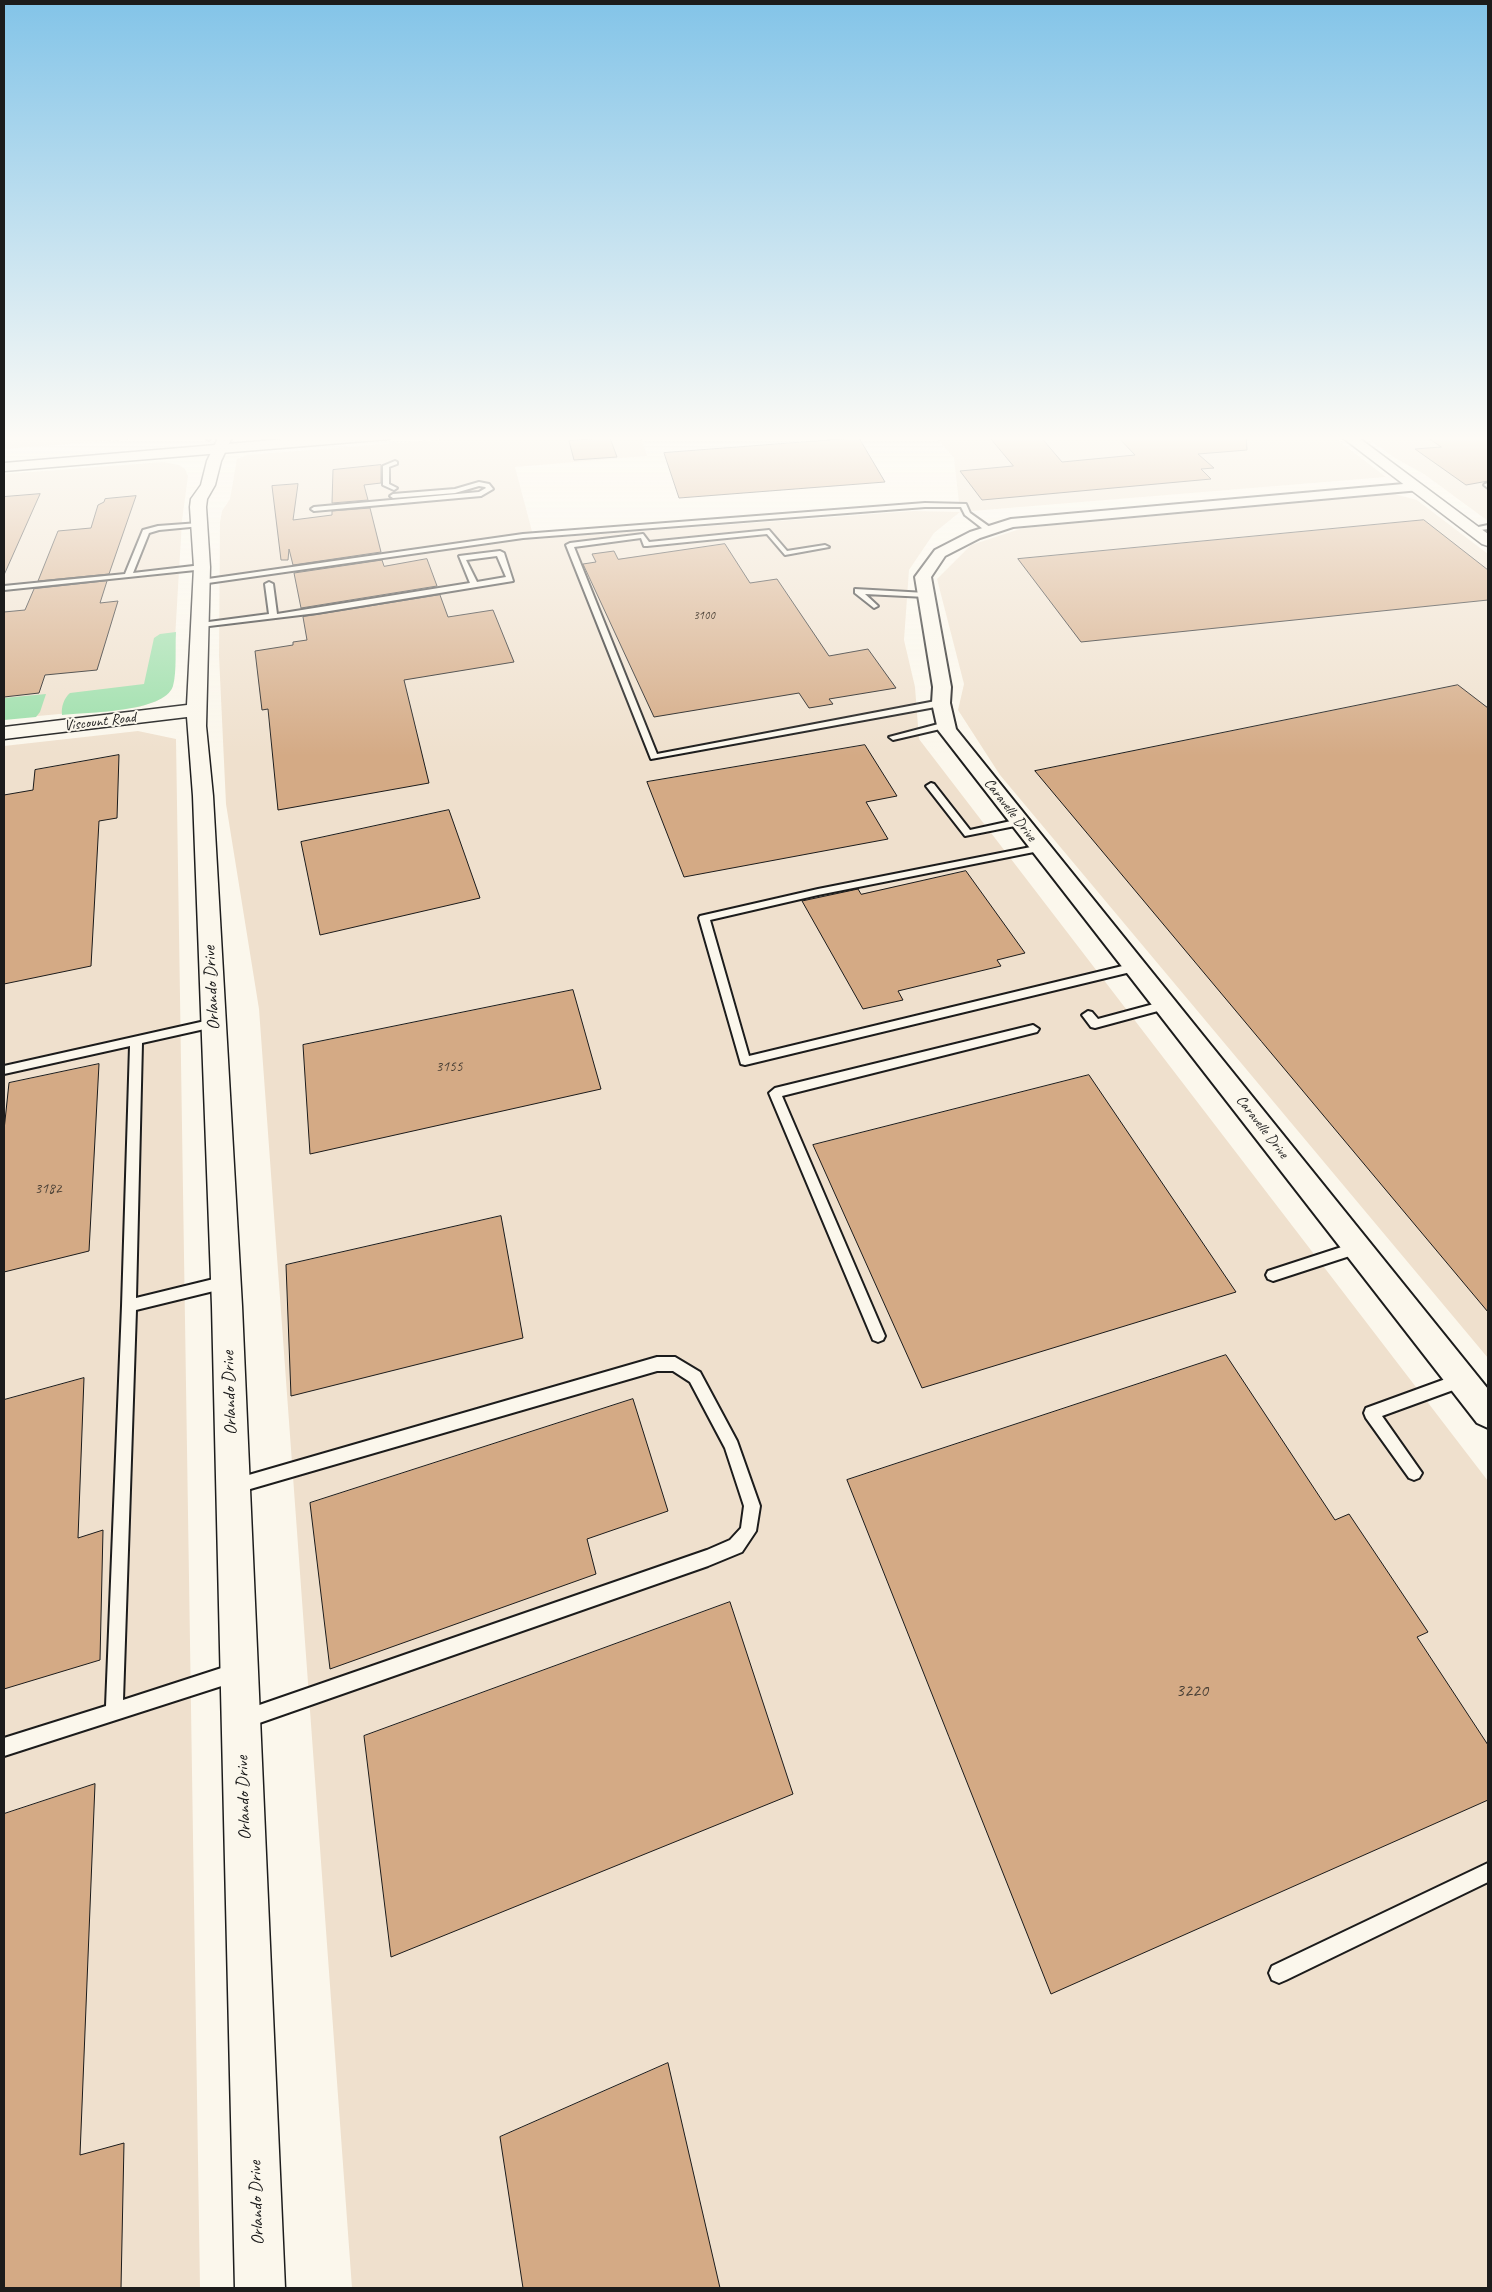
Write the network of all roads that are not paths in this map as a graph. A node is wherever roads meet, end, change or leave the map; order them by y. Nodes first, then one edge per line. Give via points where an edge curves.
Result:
1 (142, 542) edge
2 (200, 542) edge
3 (474, 542) edge
4 (595, 542) edge
5 (646, 542) edge
6 (668, 542) edge
7 (777, 542) edge
8 (960, 542) edge
9 (825, 547) dead end
10 (202, 575) junction
11 (128, 576) junction
12 (269, 584) dead end
13 (474, 585) junction
14 (4, 588) edge
15 (926, 595) junction
16 (874, 606) dead end
17 (272, 616) junction
18 (201, 625) junction
19 (941, 703) junction
20 (196, 710) junction
21 (946, 725) junction
22 (4, 733) edge
23 (893, 737) dead end
24 (931, 786) dead end
25 (1020, 822) junction
26 (1040, 848) junction
27 (1134, 967) junction
28 (1165, 1005) junction
29 (1088, 1015) dead end
30 (214, 1023) junction
31 (1033, 1029) dead end
32 (136, 1040) junction
33 (4, 1070) edge
34 (1357, 1248) junction
35 (1273, 1275) dead end
36 (226, 1282) junction
37 (129, 1306) junction
38 (878, 1336) dead end
39 (1462, 1380) junction
40 (1488, 1413) edge
41 (1414, 1473) dead end
42 (233, 1486) junction
43 (239, 1671) junction
44 (114, 1712) junction
45 (241, 1720) junction
46 (4, 1747) edge
47 (1488, 1872) edge
48 (1278, 1973) dead end
49 (260, 2288) edge

1 - 11 lane
2 - 10 street, Orlando Drive
3 - 10 lane
4 - 19 lane via 570,545 654,757
5 - 6 lane
7 - 9 lane via 785,553
8 - 15 street, Caravelle Drive via 940,553 923,577
10 - 11 lane
10 - 18 street, Orlando Drive
11 - 14 lane
12 - 17 lane
13 - 13 lane via 462,558 500,553 510,579
13 - 17 lane
15 - 16 lane via 858,592
15 - 19 street, Caravelle Drive via 942,687
17 - 18 lane
18 - 20 street, Orlando Drive
19 - 21 street, Caravelle Drive
20 - 22 street, Viscount Road
20 - 30 street, Orlando Drive
21 - 23 lane
21 - 25 street, Caravelle Drive
24 - 25 lane via 968,834
25 - 26 street, Caravelle Drive
26 - 27 street, Caravelle Drive
26 - 27 lane via 704,918 745,1061
27 - 28 street, Caravelle Drive
28 - 29 lane via 1094,1024
28 - 34 street, Caravelle Drive
30 - 32 lane
30 - 36 street, Orlando Drive
31 - 38 lane via 775,1094
32 - 33 lane
32 - 37 lane
34 - 35 lane
34 - 39 street, Caravelle Drive
36 - 37 lane
36 - 42 street, Orlando Drive
37 - 44 lane
39 - 40 street, Caravelle Drive
39 - 41 lane via 1371,1413
42 - 43 street, Orlando Drive
42 - 45 lane via 657,1364 675,1364 695,1377 732,1446 752,1506 748,1531 736,1546 708,1558
43 - 44 lane
43 - 45 street, Orlando Drive
44 - 46 lane
45 - 49 street, Orlando Drive
47 - 48 lane

